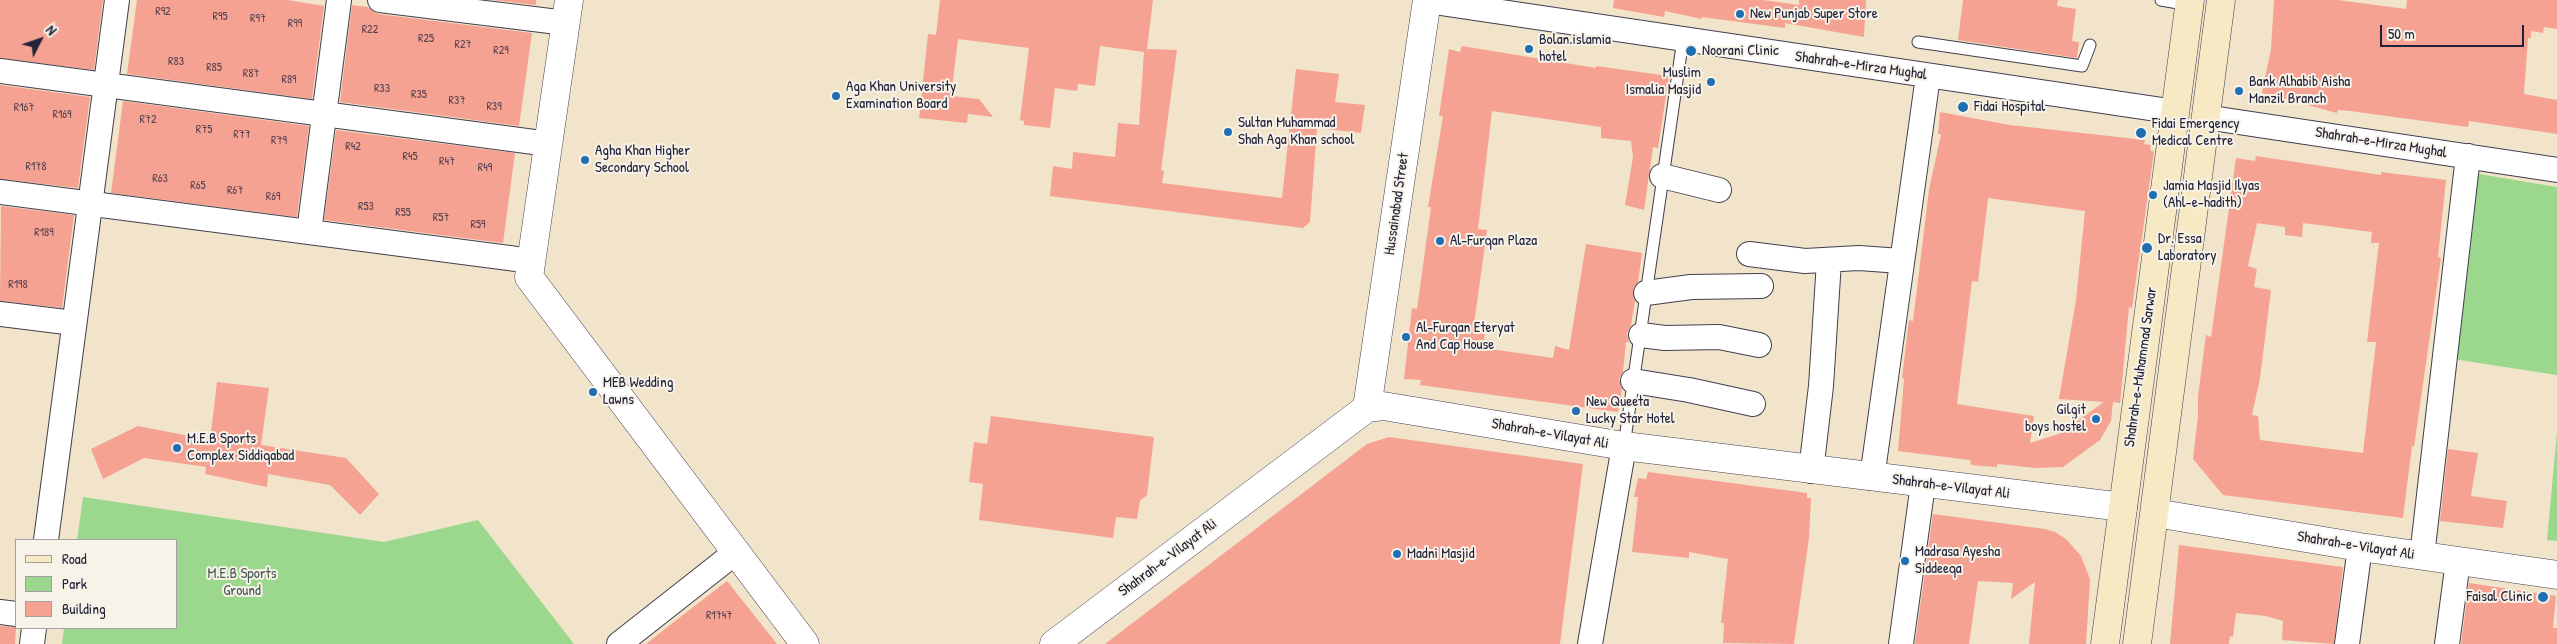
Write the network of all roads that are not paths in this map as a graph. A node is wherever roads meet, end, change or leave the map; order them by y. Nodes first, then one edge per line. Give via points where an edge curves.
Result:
1 (117, 0) edge
2 (338, 0) edge
3 (380, 0) edge
4 (1427, 0) edge
5 (2161, 0) edge
6 (2221, 0) edge
7 (2190, 3) edge
8 (568, 12) edge
9 (1683, 39) junction
10 (1918, 42) dead end
11 (2090, 45) dead end
12 (0, 71) edge
13 (1928, 76) junction
14 (105, 87) junction
15 (2176, 112) junction
16 (323, 115) junction
17 (2205, 117) junction
18 (549, 144) junction
19 (2468, 156) junction
20 (2557, 170) edge
21 (1662, 176) junction
22 (1719, 190) dead end
23 (0, 192) edge
24 (90, 204) junction
25 (309, 232) junction
26 (1750, 254) dead end
27 (532, 261) junction
28 (1829, 261) junction
29 (1901, 261) junction
30 (1760, 286) dead end
31 (1646, 293) junction
32 (0, 314) edge
33 (74, 323) junction
34 (1640, 335) junction
35 (1759, 345) dead end
36 (1634, 381) junction
37 (1753, 404) dead end
38 (1367, 408) junction
39 (1624, 446) junction
40 (1811, 471) junction
41 (1872, 478) junction
42 (1923, 484) junction
43 (2122, 507) junction
44 (2154, 513) junction
45 (46, 539) edge
46 (2360, 547) junction
47 (736, 552) junction
48 (2422, 556) junction
49 (2458, 561) junction
50 (2557, 575) edge
51 (0, 612) edge
52 (15, 614) edge
53 (34, 629) edge
54 (32, 644) edge
55 (619, 644) edge
56 (805, 644) edge
57 (1054, 644) edge
58 (1590, 644) edge
59 (1901, 644) edge
60 (2106, 644) edge
61 (2137, 644) edge
62 (2347, 644) edge
63 (2448, 644) edge

1 - 14 street
2 - 16 street
3 - 8 street
4 - 9 street, Shahrah-e-Mirza Mughal
4 - 38 street, Hussainabad Street
5 - 7 lane
6 - 17 main road
7 - 15 main road, Shahrah-e-Muhammad Sarwar
8 - 18 street
9 - 13 street, Shahrah-e-Mirza Mughal
9 - 21 lane
10 - 11 lane via 2082,66
12 - 14 street
13 - 15 street, Shahrah-e-Mirza Mughal
13 - 29 street
14 - 16 street
14 - 24 street
15 - 43 main road, Shahrah-e-Muhammad Sarwar
16 - 18 street
16 - 25 street
17 - 19 street, Shahrah-e-Mirza Mughal
17 - 44 main road
18 - 27 street
19 - 20 street, Shahrah-e-Mirza Mughal
19 - 48 street
21 - 22 street
21 - 31 lane
23 - 24 street
24 - 25 street
24 - 33 street
25 - 27 street
26 - 28 street
27 - 47 street via 530,277
28 - 29 street via 1859,258
28 - 40 street via 1821,386
29 - 41 street
30 - 31 street via 1691,287
31 - 34 lane
32 - 33 street
33 - 45 street
34 - 35 street via 1719,337
34 - 36 lane
36 - 37 street
36 - 39 lane
38 - 39 street, Shahrah-e-Vilayat Ali via 1383,406
38 - 57 street, Shahrah-e-Vilayat Ali
39 - 40 street, Shahrah-e-Vilayat Ali
39 - 58 street
40 - 41 street, Shahrah-e-Vilayat Ali
41 - 42 street, Shahrah-e-Vilayat Ali
42 - 43 street, Shahrah-e-Vilayat Ali
42 - 59 street
43 - 60 main road, Shahrah-e-Muhammad Sarwar
44 - 46 street, Shahrah-e-Vilayat Ali
44 - 61 main road
46 - 48 street, Shahrah-e-Vilayat Ali
46 - 62 street
47 - 55 street
47 - 56 street
48 - 49 street, Shahrah-e-Vilayat Ali
49 - 50 street, Shahrah-e-Vilayat Ali
49 - 63 street
51 - 52 street
53 - 54 street

